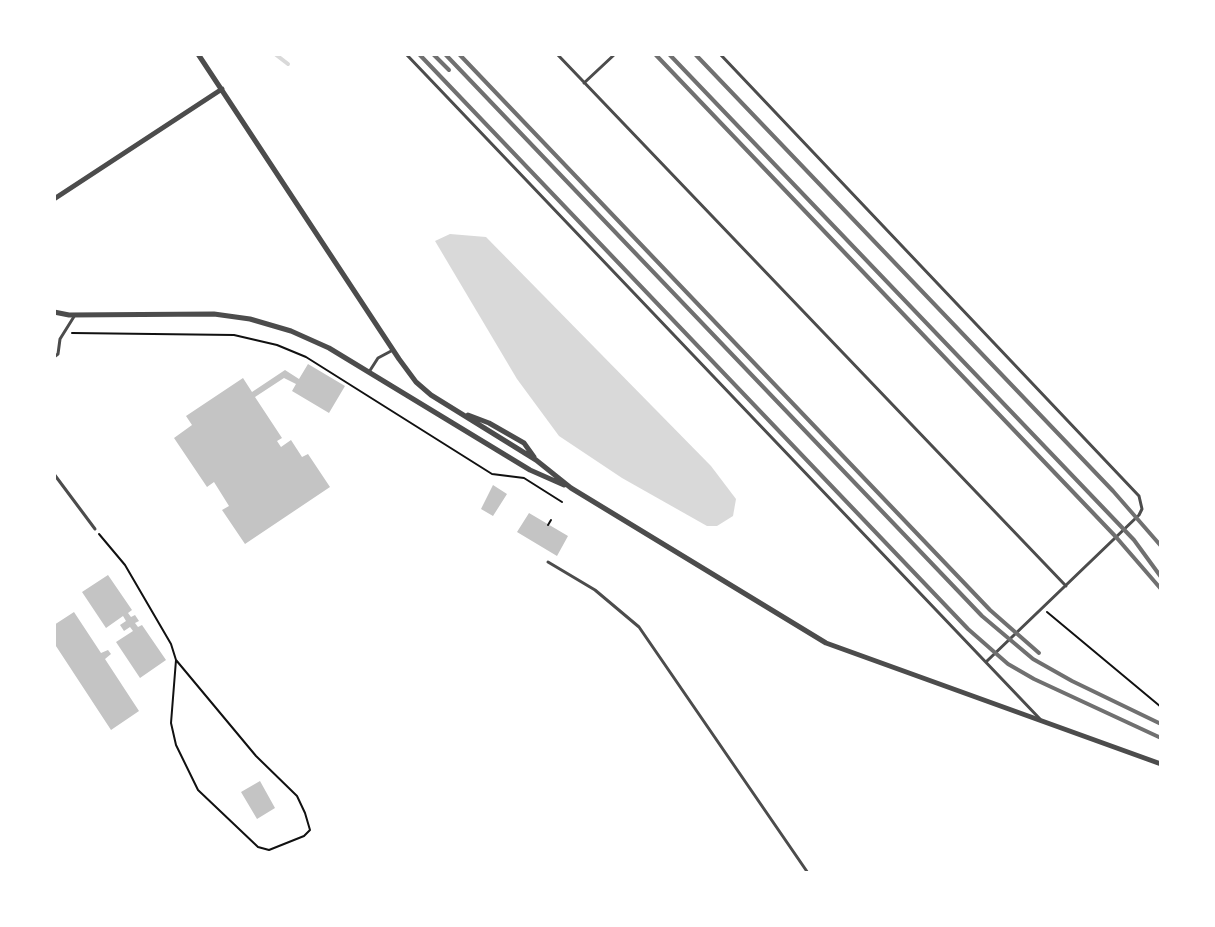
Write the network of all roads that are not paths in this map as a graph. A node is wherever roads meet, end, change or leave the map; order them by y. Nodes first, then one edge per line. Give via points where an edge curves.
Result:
1 (198, 54) edge
2 (406, 54) edge
3 (557, 54) edge
4 (615, 54) edge
5 (720, 54) edge
6 (585, 83) junction
7 (222, 89) junction
8 (54, 199) edge
9 (54, 312) edge
10 (75, 315) junction
11 (54, 348) edge
12 (393, 350) junction
13 (58, 354) junction
14 (54, 357) edge
15 (369, 372) junction
16 (54, 474) edge
17 (570, 488) junction
18 (95, 529) road end
19 (548, 562) dead end
20 (1066, 586) junction
21 (987, 662) junction
22 (1043, 722) junction
23 (1161, 764) edge
24 (808, 873) edge

1 - 7 street
2 - 21 lane
3 - 6 lane
4 - 6 lane
5 - 20 lane via 1139,496 1139,515
6 - 20 lane
7 - 8 street
7 - 12 street
9 - 10 street
10 - 13 lane via 63,334
10 - 15 street via 193,314 250,319 309,338
11 - 13 lane
12 - 15 lane via 378,358
12 - 17 street via 422,388 536,460
13 - 14 lane
15 - 17 street via 530,470
16 - 18 lane
17 - 22 street via 826,643
19 - 24 lane via 595,590 639,627
20 - 21 lane
21 - 22 lane
22 - 23 street

